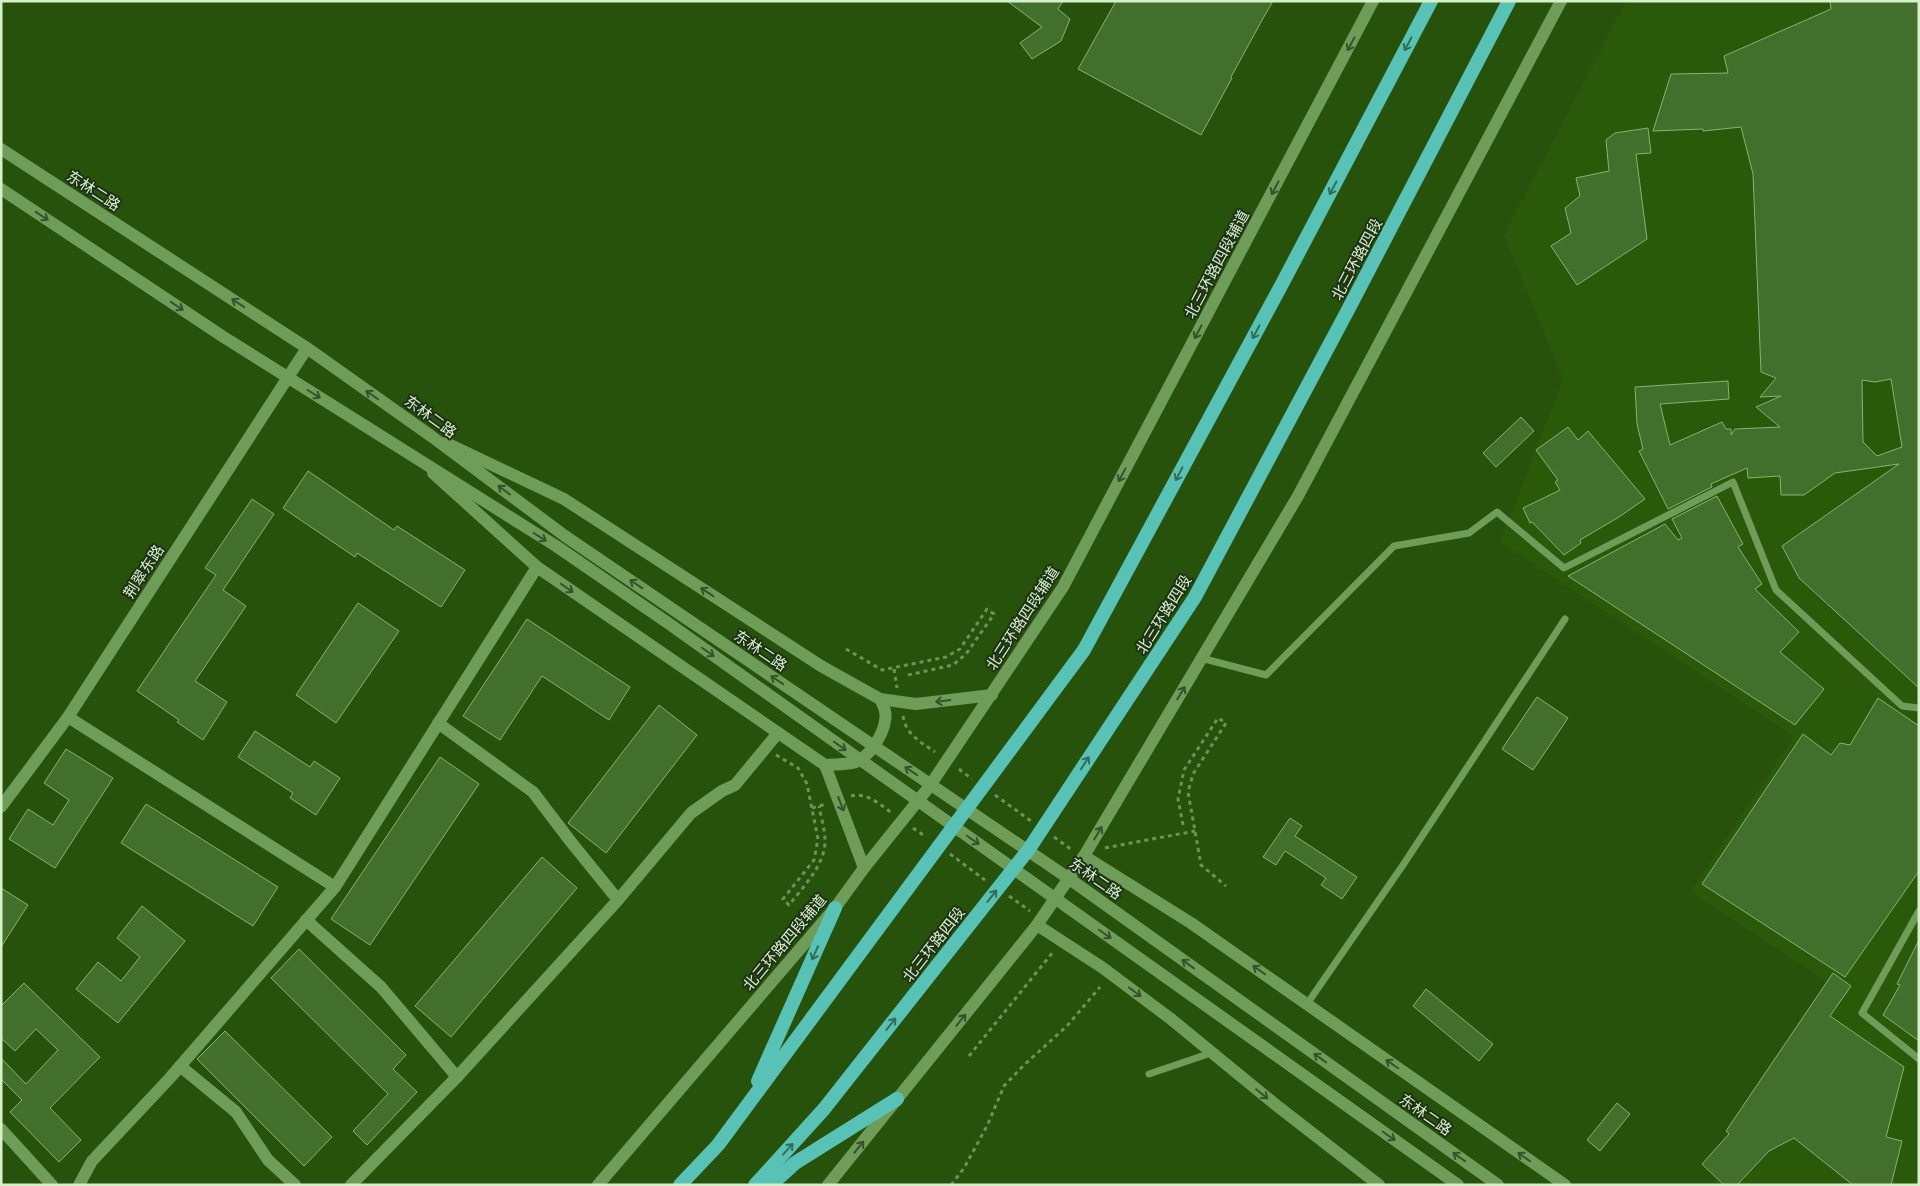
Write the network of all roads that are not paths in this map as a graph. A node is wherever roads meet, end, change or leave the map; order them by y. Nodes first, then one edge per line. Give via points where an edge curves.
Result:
1 (1373, 1) edge
2 (1431, 1) edge
3 (1509, 1) edge
4 (1561, 1) edge
5 (1, 149) edge
6 (1, 189) edge
7 (307, 348) junction
8 (288, 378) junction
9 (431, 436) junction
10 (424, 465) junction
11 (537, 567) junction
12 (1565, 619) dead end
13 (1201, 658) junction
14 (992, 695) junction
15 (880, 699) junction
16 (1919, 708) edge
17 (68, 717) junction
18 (438, 723) junction
19 (778, 733) junction
20 (825, 765) junction
21 (1, 807) edge
22 (1081, 854) junction
23 (864, 868) junction
24 (335, 887) junction
25 (618, 900) junction
26 (835, 908) junction
27 (1919, 911) edge
28 (306, 920) junction
29 (1037, 925) junction
30 (1307, 1004) junction
31 (1211, 1053) junction
32 (1919, 1059) edge
33 (180, 1066) junction
34 (1149, 1074) dead end
35 (457, 1077) junction
36 (897, 1099) junction
37 (748, 1106) junction
38 (1, 1129) edge
39 (52, 1185) edge
40 (79, 1185) edge
41 (295, 1185) edge
42 (351, 1185) edge
43 (598, 1185) edge
44 (680, 1185) edge
45 (755, 1185) edge
46 (771, 1185) edge
47 (828, 1185) edge
48 (1379, 1185) edge
49 (1458, 1185) edge
50 (1498, 1185) edge
51 (1565, 1185) edge

1 -> 14 main road, 北三环路四段辅道 via 1063,587
2 -> 37 highway via 1084,650
45 -> 3 highway, 北三环路四段 via 824,1109 1029,849 1195,597
4 - 13 main road via 1298,496
7 -> 5 main road, 东林二路
6 -> 8 main road, 东林二路
7 - 8 main road, 荆翠东路
9 -> 7 main road, 东林二路
8 -> 10 main road, 东林二路
8 - 17 main road, 荆翠东路
15 -> 9 main road via 821,666 564,499
50 -> 9 main road, 东林二路 via 1072,880 565,536
10 - 11 main road
10 -> 49 main road, 东林二路 via 556,546
11 - 18 main road
11 -> 19 main road
12 - 30 lane
13 - 16 lane via 1266,675 1394,546 1469,533 1497,512 1564,568 1733,482 1776,590 1902,706
22 -> 13 main road
14 -> 15 main road via 916,704
14 - 23 main road, 北三环路四段辅道 via 929,787
15 - 20 main road via 886,721 869,751 857,761
17 - 21 main road, 荆翠东路
17 - 24 main road
18 - 24 main road
18 - 25 main road via 533,792
19 - 20 main road
19 - 25 main road via 735,785 691,813
20 -> 23 main road
22 - 29 main road
30 -> 22 main road via 1191,923
23 - 26 main road, 北三环路四段辅道
24 - 28 main road
25 - 35 main road
26 -> 37 highway
26 - 43 main road, 北三环路四段辅道
27 - 32 lane via 1862,1013
28 - 33 main road
28 - 35 main road via 381,987
29 -> 31 main road via 1103,968
36 -> 29 main road
51 -> 30 main road
31 - 34 lane
31 -> 48 main road
33 - 40 main road via 92,1161
33 - 41 main road via 236,1112 268,1160
35 - 42 main road
36 - 46 highway via 795,1163
47 -> 36 main road
37 - 44 highway via 718,1145
38 - 39 main road

